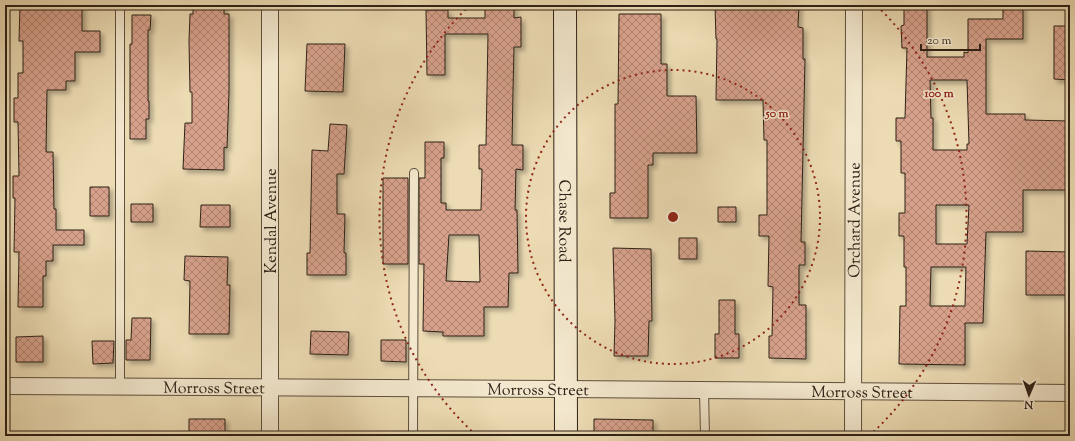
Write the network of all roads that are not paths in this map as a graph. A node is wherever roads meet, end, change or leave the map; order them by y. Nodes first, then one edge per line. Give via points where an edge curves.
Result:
1 (120, 5) edge
2 (270, 5) edge
3 (566, 5) edge
4 (854, 5) edge
5 (414, 173) dead end
6 (5, 386) edge
7 (120, 387) junction
8 (270, 388) junction
9 (412, 388) junction
10 (566, 389) junction
11 (704, 390) junction
12 (853, 391) junction
13 (1070, 393) edge
14 (270, 436) edge
15 (413, 436) edge
16 (566, 436) edge
17 (705, 436) edge
18 (853, 436) edge

1 - 7 lane
2 - 8 street, Kendal Avenue
3 - 10 street, Chase Road
4 - 12 street, Orchard Avenue
5 - 9 lane
6 - 7 street, Morross Street
7 - 8 street, Morross Street
8 - 9 street, Morross Street
8 - 14 street, Kendal Avenue
9 - 10 street, Morross Street
9 - 15 lane
10 - 11 street, Morross Street
10 - 16 street, Chase Road
11 - 12 street, Morross Street
11 - 17 lane
12 - 13 street, Morross Street
12 - 18 street, Orchard Avenue

